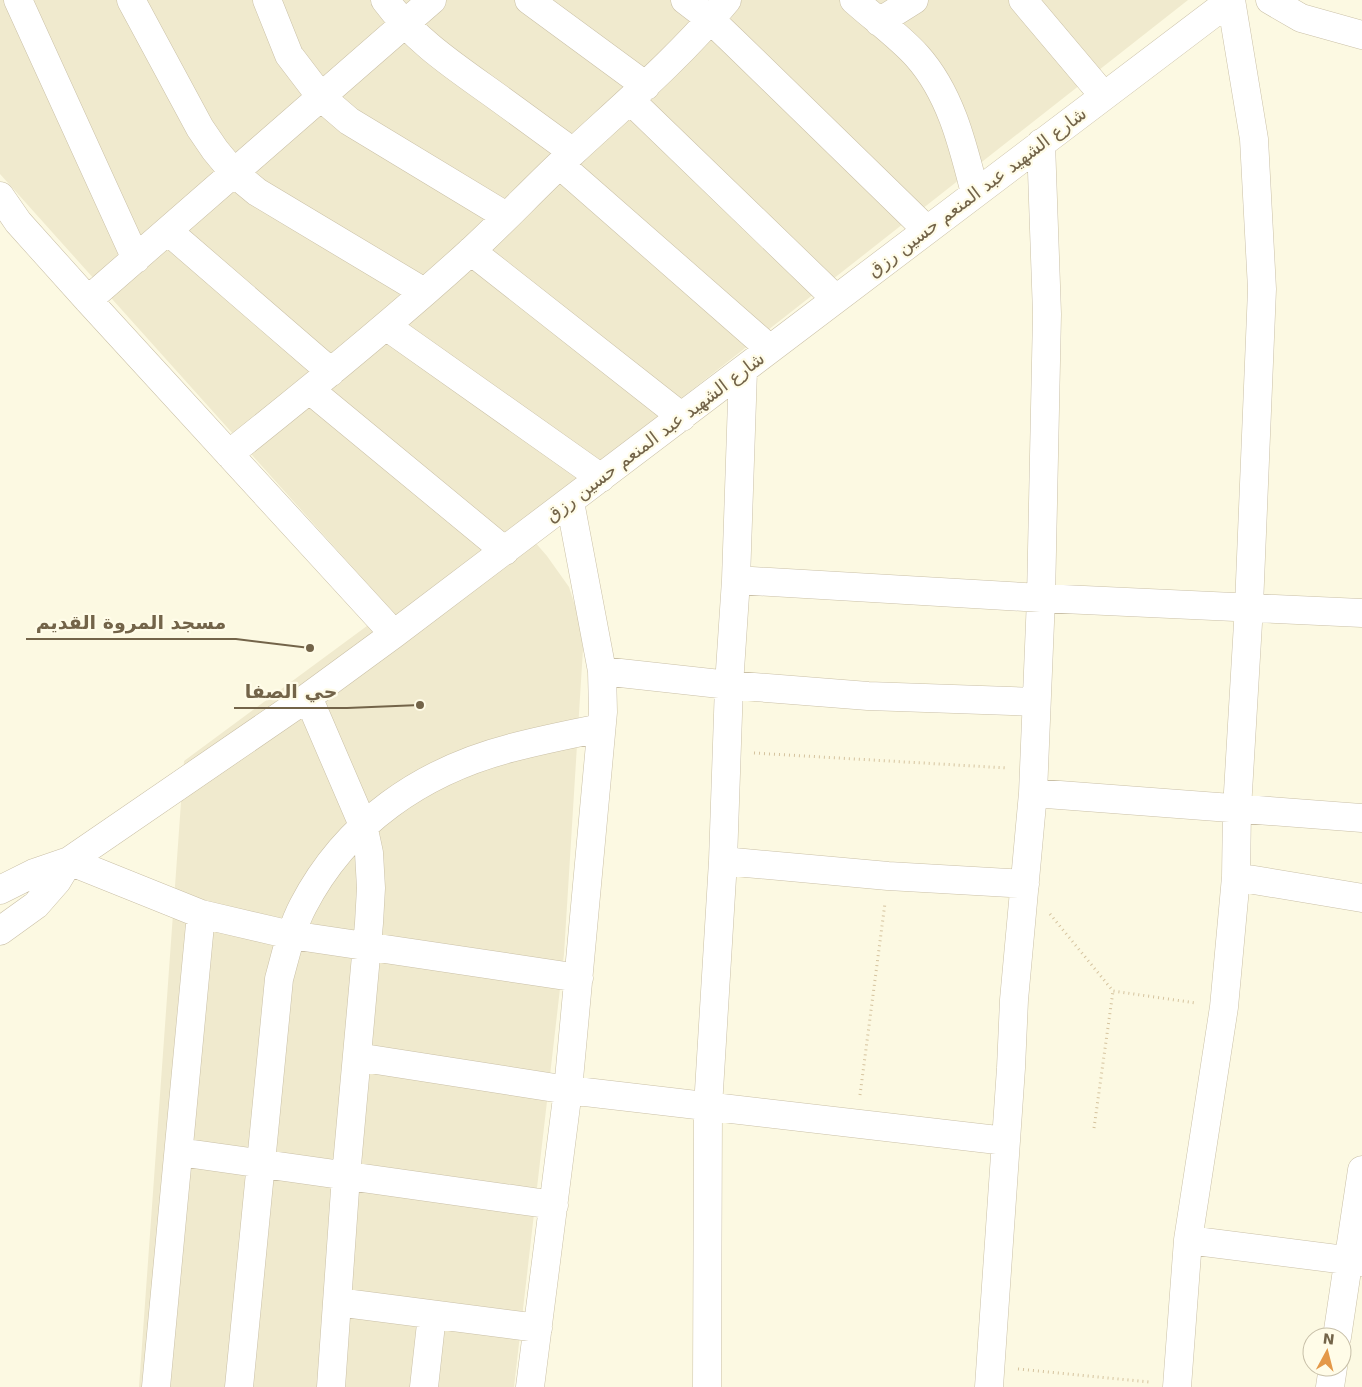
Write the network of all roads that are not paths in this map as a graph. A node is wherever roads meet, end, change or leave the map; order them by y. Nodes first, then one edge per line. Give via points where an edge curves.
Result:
1 (18, 0) edge
2 (131, 0) edge
3 (267, 0) edge
4 (385, 0) edge
5 (432, 0) edge
6 (529, 0) edge
7 (685, 0) edge
8 (854, 0) edge
9 (914, 0) edge
10 (1023, 0) edge
11 (1231, 0) edge
12 (1270, 0) edge
13 (719, 10) edge
14 (879, 22) junction
15 (405, 24) junction
16 (1362, 35) edge
17 (638, 93) junction
18 (1104, 96) junction
19 (321, 97) junction
20 (1041, 143) junction
21 (566, 158) junction
22 (234, 173) junction
23 (975, 194) junction
24 (0, 196) edge
25 (506, 216) junction
26 (927, 230) junction
27 (168, 231) junction
28 (471, 251) junction
29 (136, 259) junction
30 (424, 292) junction
31 (836, 299) junction
32 (88, 300) junction
33 (386, 326) junction
34 (770, 349) junction
35 (742, 370) junction
36 (331, 372) junction
37 (310, 390) junction
38 (682, 417) junction
39 (229, 454) junction
40 (601, 478) junction
41 (570, 502) junction
42 (506, 551) junction
43 (736, 580) junction
44 (1041, 598) junction
45 (1248, 606) junction
46 (1362, 613) edge
47 (394, 634) junction
48 (602, 671) junction
49 (729, 685) junction
50 (308, 697) junction
51 (1036, 702) junction
52 (601, 728) junction
53 (1032, 781) junction
54 (1237, 809) junction
55 (1362, 818) edge
56 (363, 825) junction
57 (69, 861) junction
58 (723, 861) junction
59 (1236, 877) junction
60 (1025, 884) junction
61 (0, 890) edge
62 (1362, 898) edge
63 (201, 914) junction
64 (0, 931) edge
65 (291, 935) junction
66 (367, 947) junction
67 (579, 978) junction
68 (357, 1058) junction
69 (568, 1090) junction
70 (708, 1107) junction
71 (1006, 1141) junction
72 (179, 1152) junction
73 (261, 1164) junction
74 (1362, 1170) edge
75 (346, 1176) junction
76 (554, 1205) junction
77 (1188, 1240) junction
78 (1355, 1262) edge
79 (337, 1302) junction
80 (432, 1315) junction
81 (1339, 1327) edge
82 (538, 1328) junction
83 (990, 1377) edge
84 (1177, 1386) edge
85 (156, 1387) edge
86 (239, 1387) edge
87 (331, 1387) edge
88 (424, 1387) edge
89 (530, 1387) edge
90 (707, 1387) edge

1 - 29 street
2 - 22 street via 200,128
3 - 19 street via 289,55
4 - 15 street
5 - 15 street
6 - 17 street
7 - 13 street
8 - 14 street
9 - 14 street
10 - 18 street
11 - 18 street, شارع الشهيد عبد المنعم حسين رزق
11 - 45 street via 1254,139 1262,289
12 - 16 street via 1301,18
13 - 17 street
13 - 26 street
14 - 23 street via 917,56 931,74 950,111
15 - 19 street
15 - 21 street
17 - 21 street
17 - 31 street
18 - 20 street, شارع الشهيد عبد المنعم حسين رزق
19 - 22 street
19 - 25 street via 349,121
20 - 23 street, شارع الشهيد عبد المنعم حسين رزق
20 - 44 street via 1047,314
21 - 25 street
21 - 34 street
22 - 27 street
22 - 30 street via 257,192
23 - 26 street, شارع الشهيد عبد المنعم حسين رزق
24 - 32 street via 18,222
25 - 28 street
26 - 31 street, شارع الشهيد عبد المنعم حسين رزق
27 - 29 street
27 - 36 street
28 - 30 street
28 - 38 street
29 - 32 street
30 - 33 street
31 - 34 street, شارع الشهيد عبد المنعم حسين رزق
32 - 39 street
33 - 36 street
33 - 40 street
34 - 35 street, شارع الشهيد عبد المنعم حسين رزق
35 - 38 street, شارع الشهيد عبد المنعم حسين رزق
35 - 43 street
36 - 37 street
37 - 39 street
37 - 42 street
38 - 40 street, شارع الشهيد عبد المنعم حسين رزق
39 - 47 street
40 - 41 street, شارع الشهيد عبد المنعم حسين رزق
41 - 42 street, شارع الشهيد عبد المنعم حسين رزق
41 - 48 street
42 - 47 street, شارع الشهيد عبد المنعم حسين رزق
43 - 44 street
43 - 49 street
44 - 45 street
44 - 51 street
45 - 46 street
45 - 54 street
47 - 50 street, شارع الشهيد عبد المنعم حسين رزق
48 - 49 street
48 - 52 street
49 - 51 street via 868,696
49 - 58 street
50 - 56 street
50 - 57 street, شارع الشهيد عبد المنعم حسين رزق
51 - 53 street
52 - 56 street via 510,748 473,760 404,793
52 - 67 street
53 - 54 street
53 - 60 street
54 - 55 street
54 - 59 street
56 - 65 street via 317,882
56 - 66 street via 371,888
57 - 61 street, شارع الشهيد عبد المنعم حسين رزق
57 - 63 street
57 - 64 street, شارع الشهيد عبد المنعم حسين رزق via 36,905
58 - 60 street
58 - 70 street
59 - 62 street
59 - 77 street via 1224,1007
60 - 71 street
63 - 65 street
63 - 72 street
65 - 66 street
65 - 73 street via 279,979
66 - 67 street
66 - 68 street
67 - 69 street
68 - 69 street
68 - 75 street
69 - 70 street
69 - 76 street
70 - 71 street
70 - 90 street
71 - 83 street
72 - 73 street
72 - 85 street
73 - 75 street
73 - 86 street
74 - 78 street
75 - 76 street
75 - 79 street
76 - 82 street
77 - 78 street
77 - 84 street
78 - 81 street
79 - 80 street
79 - 87 street
80 - 82 street
80 - 88 street
82 - 89 street

